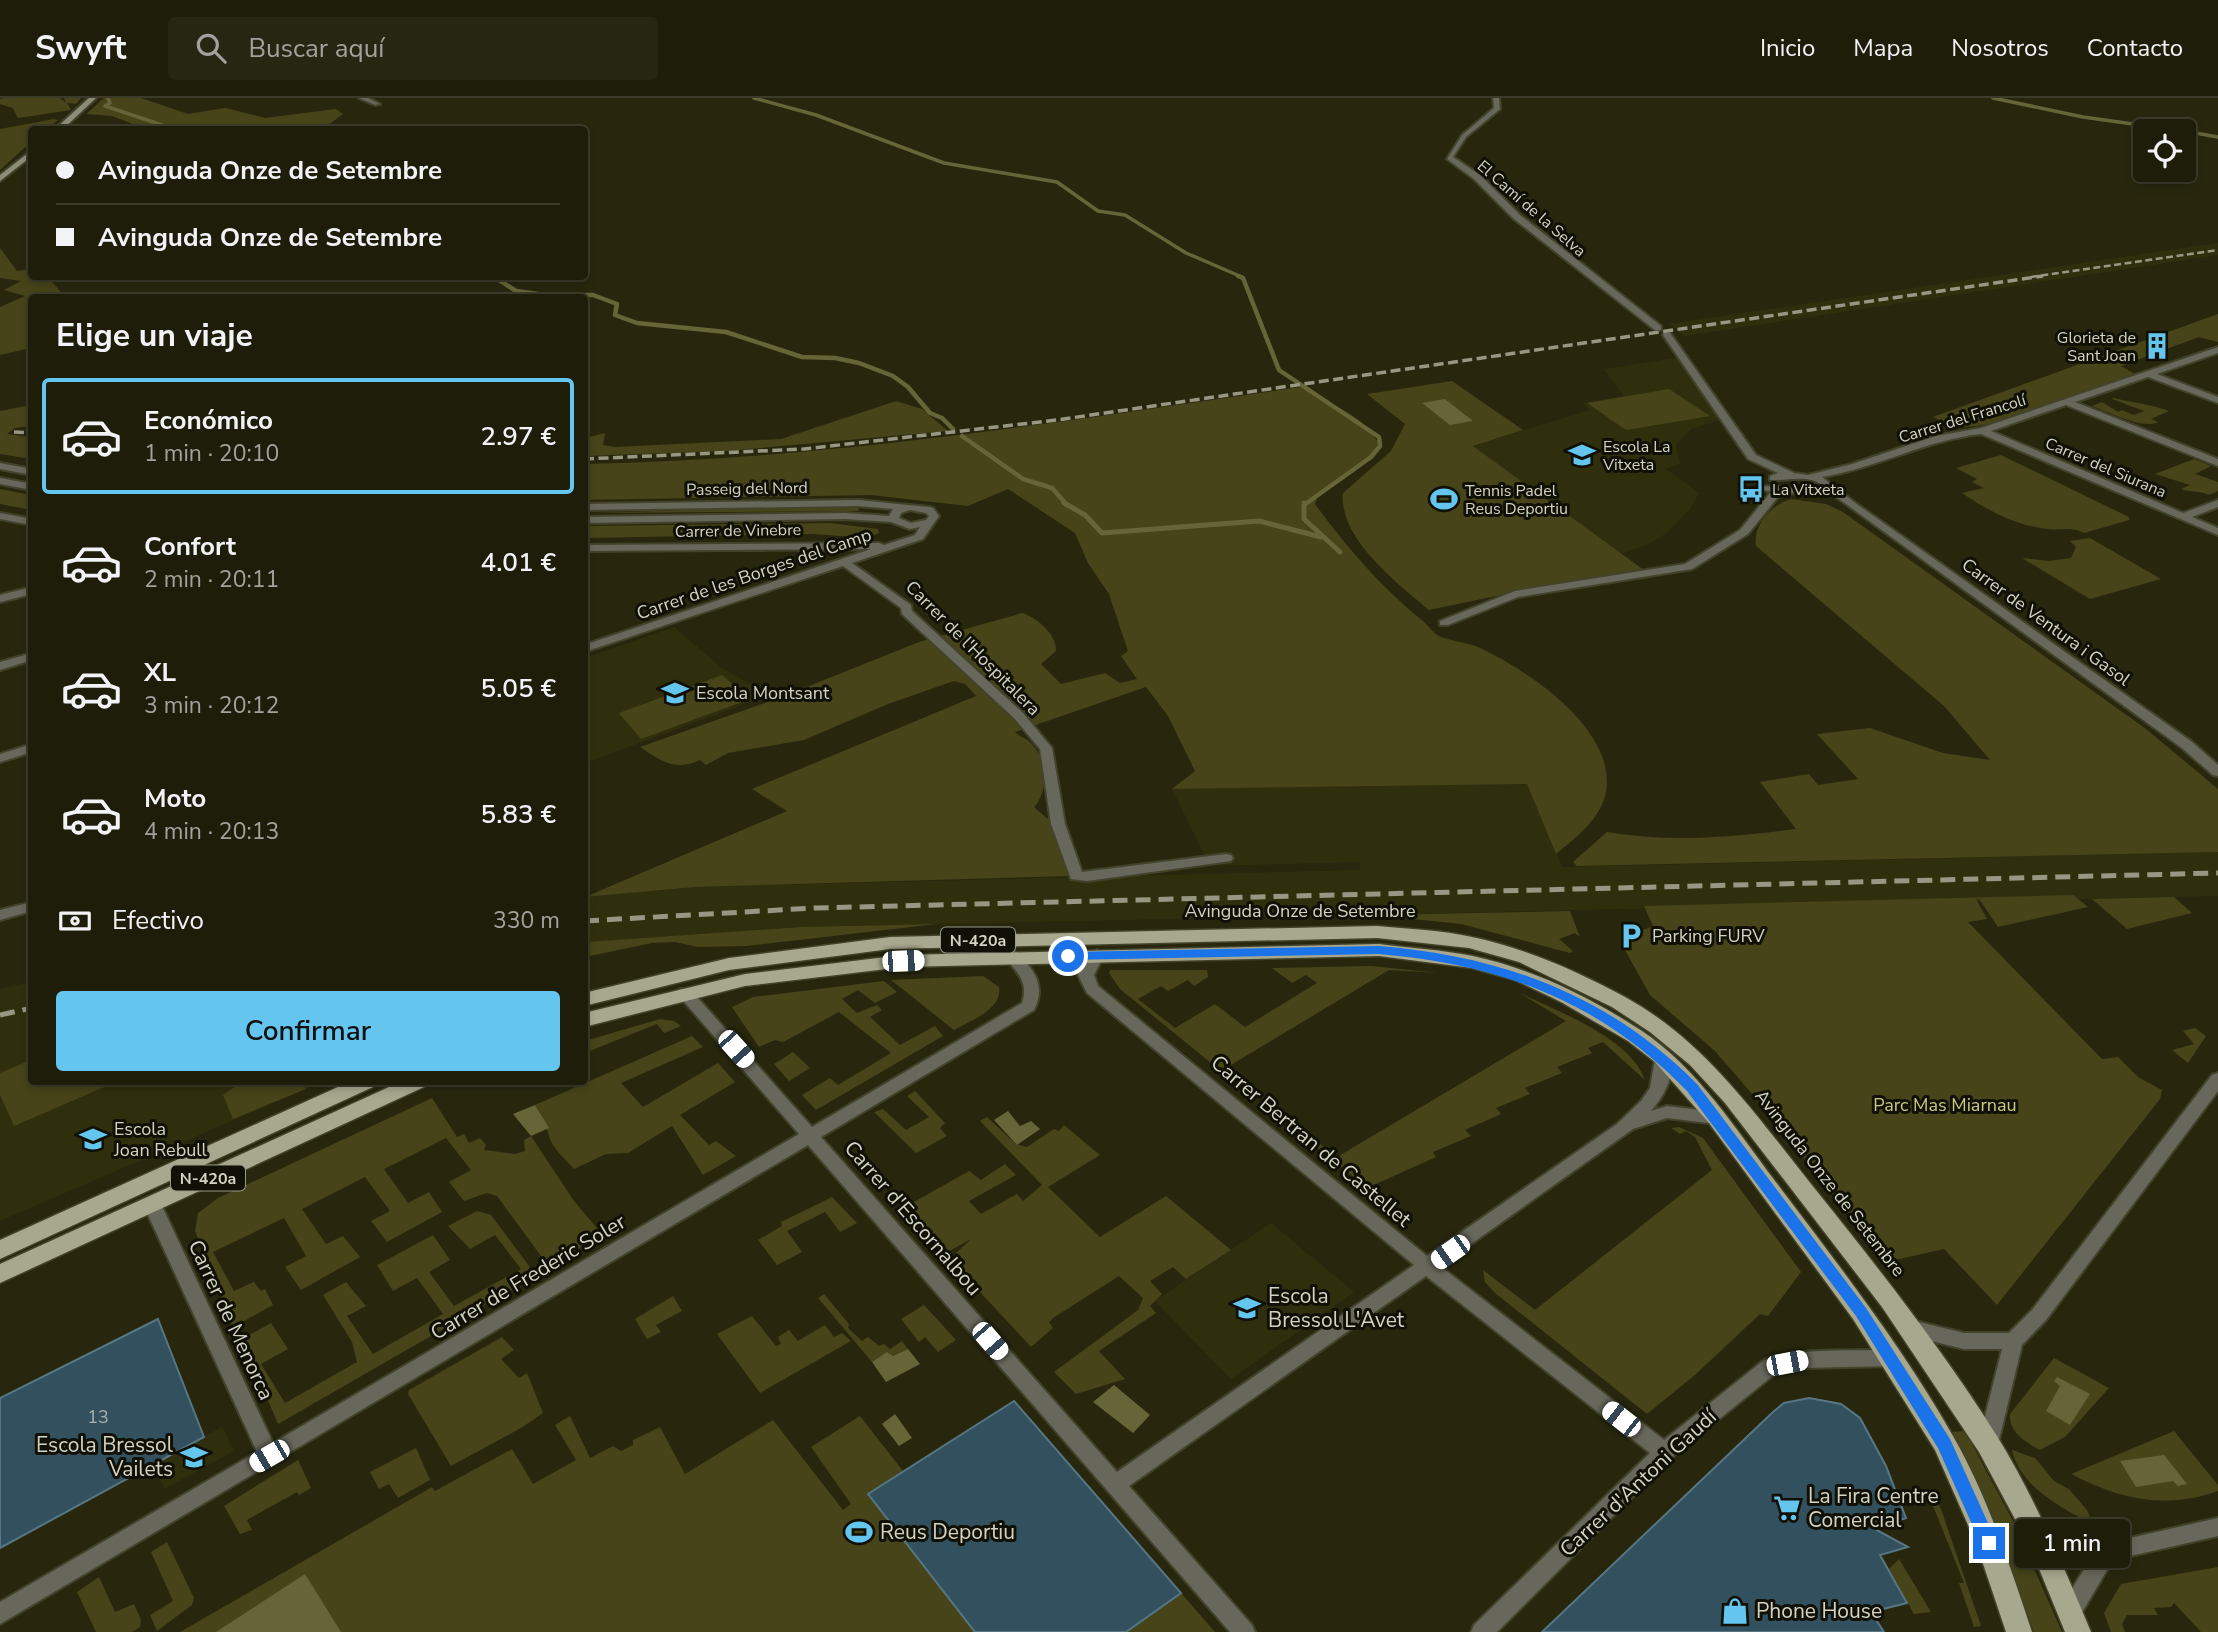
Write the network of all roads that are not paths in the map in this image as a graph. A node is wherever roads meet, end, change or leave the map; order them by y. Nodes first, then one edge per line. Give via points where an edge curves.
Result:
1 (93, 98) edge
2 (362, 98) edge
3 (1496, 98) edge
4 (377, 104) dead end
5 (62, 126) edge
6 (28, 155) edge
7 (0, 179) edge
8 (1658, 328) dead end
9 (1667, 335) dead end
10 (2218, 350) edge
11 (2148, 374) junction
12 (2218, 400) edge
13 (2066, 402) junction
14 (1982, 431) junction
15 (1752, 457) junction
16 (2218, 463) edge
17 (0, 466) edge
18 (28, 471) edge
19 (1834, 472) junction
20 (1791, 475) junction
21 (1807, 476) junction
22 (0, 481) edge
23 (28, 485) edge
24 (1823, 486) junction
25 (1777, 487) junction
26 (2218, 503) edge
27 (588, 507) edge
28 (909, 507) junction
29 (0, 516) edge
30 (2182, 517) junction
31 (893, 519) junction
32 (588, 520) edge
33 (28, 521) edge
34 (928, 523) junction
35 (2218, 532) edge
36 (891, 546) junction
37 (588, 548) edge
38 (844, 562) junction
39 (28, 591) edge
40 (0, 599) edge
41 (1444, 623) dead end
42 (588, 648) edge
43 (28, 657) edge
44 (0, 666) edge
45 (28, 748) edge
46 (0, 758) edge
47 (2218, 772) edge
48 (1226, 858) dead end
49 (28, 907) edge
50 (0, 915) edge
51 (1097, 955) junction
52 (1012, 957) junction
53 (685, 993) junction
54 (588, 999) edge
55 (588, 1019) edge
56 (1662, 1057) junction
57 (2218, 1079) edge
58 (359, 1085) edge
59 (410, 1085) edge
60 (1716, 1118) junction
61 (1623, 1128) junction
62 (811, 1136) junction
63 (152, 1204) junction
64 (0, 1250) edge
65 (1428, 1267) junction
66 (0, 1273) edge
67 (1911, 1328) junction
68 (2013, 1341) junction
69 (1893, 1358) junction
70 (1989, 1444) junction
71 (1664, 1452) junction
72 (269, 1456) junction
73 (1116, 1484) junction
74 (2218, 1527) edge
75 (0, 1614) edge
76 (2074, 1622) edge
77 (1244, 1632) edge
78 (1482, 1632) edge
79 (2018, 1632) edge

1 - 5 street
2 - 4 street
3 - 8 street, El Camí de la Selva via 1497,109 1464,136 1449,158
6 - 7 street
9 - 15 street
10 - 11 street, Carrer del Francolí
11 - 12 street
11 - 13 street, Carrer del Francolí
13 - 14 street, Carrer del Francolí
13 - 16 street
14 - 19 street, Carrer del Francolí via 1959,432
14 - 30 street, Carrer del Siurana
15 - 20 street
15 - 25 street
17 - 18 street
19 - 21 street, Carrer del Francolí
19 - 24 street, Carrer del Francolí
20 - 21 street
20 - 25 street
21 - 24 street
22 - 23 street
24 - 25 street
24 - 47 street, Carrer de Ventura i Gasol via 2187,745
25 - 41 street via 1744,532 1688,567 1516,594
26 - 30 street
27 - 28 street, Passeig del Nord via 858,503
28 - 31 street via 897,511
28 - 34 street via 933,513
29 - 33 street
30 - 35 street, Carrer del Siurana
31 - 32 street, Passeig del Nord
31 - 34 street, Passeig del Nord via 910,526
34 - 36 street, Carrer de les Borges del Camp via 919,537
36 - 37 street, Carrer de Vinebre
36 - 38 street, Carrer de les Borges del Camp
38 - 42 street, Carrer de les Borges del Camp
38 - 48 street, Carrer de l'Hospitalera via 907,607 906,612 1019,716 1046,748 1058,824 1076,876
39 - 40 street
43 - 44 street
45 - 46 street
49 - 50 street
51 - 52 main road, N-420a
51 - 56 main road, N-420a via 1379,950 1472,962 1522,976 1568,997
51 - 65 street, Carrer Bertran de Castellet via 1086,975 1092,989
52 - 53 main road, N-420a via 850,965
52 - 62 street, Carrer de Frederic Soler via 1030,974 1033,995 1029,1006
53 - 55 main road, N-420a
53 - 62 street, Carrer d'Escornalbou
54 - 67 main road, Avinguda Onze de Setembre / N-420a via 729,964 890,943 1377,932 1470,942 1526,958 1600,992 1657,1027 1697,1060 1732,1098
56 - 60 main road, N-420a
56 - 61 street via 1662,1085 1656,1096
57 - 68 street via 2039,1315
58 - 64 main road, N-420a
59 - 63 main road, N-420a
60 - 61 street via 1667,1112
60 - 69 main road, N-420a
61 - 65 street
62 - 72 street, Carrer de Frederic Soler
62 - 73 street, Carrer d'Escornalbou
63 - 66 main road, N-420a
63 - 72 street, Carrer de Menorca
65 - 71 street, Carrer Bertran de Castellet
65 - 73 street
67 - 68 street via 1964,1341
67 - 70 main road, Avinguda Onze de Setembre / N-420a
68 - 70 street
69 - 71 street, Carrer d'Antoni Gaudí via 1803,1360 1771,1366
69 - 79 main road, N-420a via 1945,1444 1989,1543
70 - 76 main road, Avinguda Onze de Setembre / N-420a via 2041,1542
71 - 78 street, Carrer d'Antoni Gaudí
72 - 75 street, Carrer de Frederic Soler
73 - 77 street, Carrer d'Escornalbou
74 - 76 street via 2106,1552

